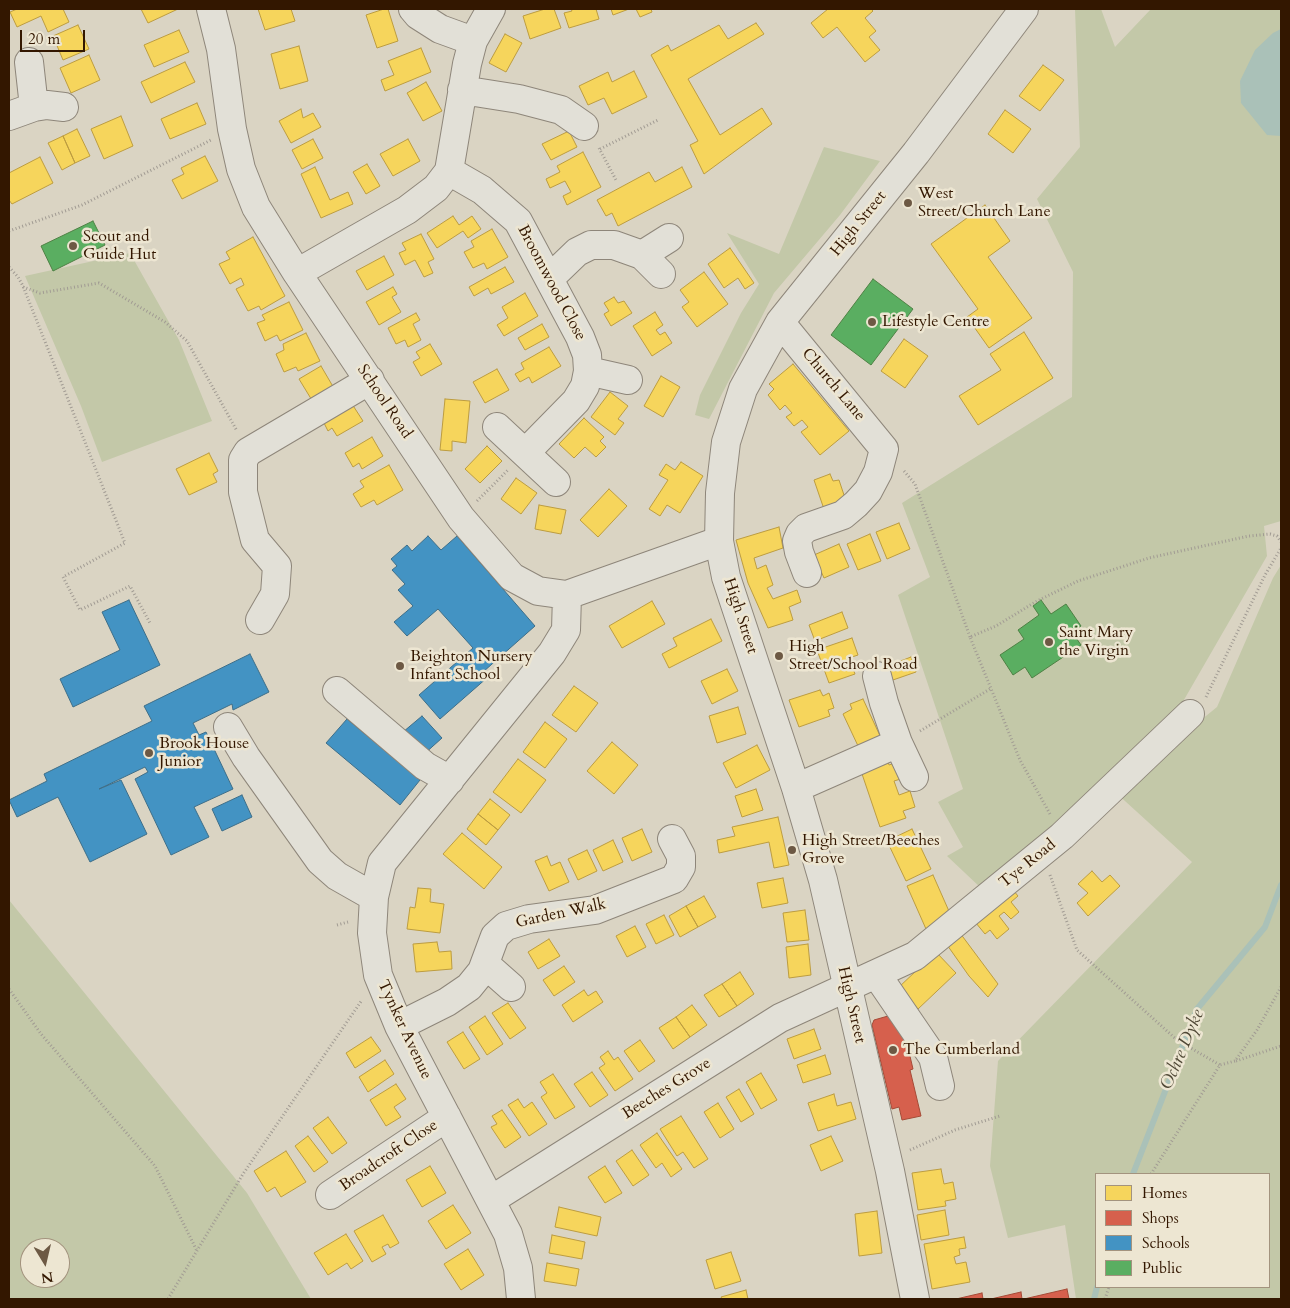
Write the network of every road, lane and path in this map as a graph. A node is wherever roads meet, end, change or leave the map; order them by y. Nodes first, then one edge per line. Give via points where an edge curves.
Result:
1 (211, 9) edge
2 (413, 9) edge
3 (491, 9) edge
4 (1024, 9) edge
5 (473, 42) junction
6 (29, 62) dead end
7 (553, 85) dead end
8 (462, 90) junction
9 (64, 107) dead end
10 (561, 110) junction
11 (21, 111) edge
12 (658, 120) dead end
13 (584, 126) joint
14 (232, 129) junction
15 (600, 148) junction
16 (448, 171) junction
17 (616, 180) dead end
18 (9, 231) edge
19 (669, 238) dead end
20 (642, 255) junction
21 (9, 267) edge
22 (297, 274) junction
23 (661, 274) dead end
24 (550, 278) junction
25 (23, 286) junction
26 (780, 322) junction
27 (588, 370) junction
28 (370, 380) junction
29 (628, 380) dead end
30 (497, 427) dead end
31 (884, 449) junction
32 (248, 452) junction
33 (526, 452) junction
34 (556, 482) dead end
35 (461, 518) junction
36 (719, 540) junction
37 (1281, 542) edge
38 (1281, 548) edge
39 (807, 573) dead end
40 (567, 595) junction
41 (260, 620) dead end
42 (150, 623) dead end
43 (970, 637) junction
44 (877, 676) dead end
45 (990, 689) junction
46 (337, 691) dead end
47 (1190, 714) joint
48 (228, 727) dead end
49 (898, 743) junction
50 (914, 777) dead end
51 (450, 780) junction
52 (796, 788) junction
53 (672, 839) dead end
54 (1052, 845) junction
55 (374, 897) junction
56 (485, 964) junction
57 (378, 975) junction
58 (876, 975) junction
59 (511, 987) dead end
60 (1281, 987) edge
61 (9, 989) edge
62 (847, 989) junction
63 (399, 1026) junction
64 (1281, 1046) edge
65 (1235, 1061) junction
66 (1220, 1065) junction
67 (940, 1086) dead end
68 (1000, 1116) dead end
69 (447, 1117) junction
70 (888, 1162) junction
71 (1152, 1173) edge
72 (330, 1195) dead end
73 (491, 1200) junction
74 (197, 1251) junction
75 (168, 1299) edge
76 (521, 1299) edge
77 (915, 1299) edge

1 - 14 street, School Road via 221,49
2 - 5 street via 440,29
3 - 5 street
4 - 26 street, High Street via 916,153
5 - 8 street
6 - 11 street
7 - 10 street
8 - 10 street
8 - 16 street
9 - 11 street via 47,104
10 - 13 street
12 - 15 path
13 - 15 path
14 - 18 path via 82,205
14 - 22 street, School Road via 240,169 256,207
15 - 17 path
16 - 22 street via 436,188 407,210
16 - 24 street, Broomwood Close via 482,190 518,221
19 - 20 street
20 - 23 street
20 - 24 street via 614,245 591,245 577,252
21 - 25 path
22 - 28 street, School Road
24 - 27 street, Broomwood Close via 580,336
25 - 32 path via 40,293 99,284 165,322 187,341
25 - 42 path via 125,543 62,576 80,610 130,586
26 - 31 street, Church Lane
26 - 36 street, High Street via 743,389 726,442
27 - 29 street
27 - 33 street, Broomwood Close via 576,401
28 - 32 street
28 - 35 street, School Road
30 - 33 street
31 - 39 street via 878,472 868,491 856,504 844,515 806,528 800,534 797,541
31 - 43 path via 915,484
32 - 41 street via 243,460 243,492 255,540 277,566 275,594
33 - 34 street
33 - 35 path
35 - 40 street, School Road via 512,577 538,591
36 - 40 street, School Road
36 - 52 street, High Street via 726,578
37 - 43 path via 1270,534 1249,536 1149,558 1078,581
38 - 47 path via 1209,693
40 - 51 street, Tynker Avenue via 566,630 552,653
43 - 45 path
44 - 49 street
45 - 49 path
45 - 54 path
46 - 51 street via 425,766
47 - 54 street, Tye Road
48 - 55 street via 320,861 337,876
49 - 50 street
49 - 52 street
51 - 55 street, Tynker Avenue via 382,863
52 - 62 street, High Street via 823,880
53 - 56 street, Garden Walk via 681,856 681,866 674,879 595,910 529,919 506,926 495,936
54 - 58 street, Tye Road via 915,956
54 - 66 path via 1077,950 1177,1040
55 - 57 street, Tynker Avenue via 372,933
56 - 59 street
56 - 63 street, Garden Walk via 469,987
57 - 63 street, Tynker Avenue
57 - 74 path via 244,1174
58 - 62 street, Tye Road
58 - 67 street via 933,1057
60 - 65 path
61 - 74 path via 41,1034 155,1166
62 - 70 street, High Street
62 - 73 street, Beeches Grove via 780,1018
63 - 69 street, Tynker Avenue
64 - 65 path
65 - 66 path
66 - 71 path
68 - 70 path via 954,1130
69 - 72 street, Broadcroft Close
69 - 73 street, Tynker Avenue
70 - 77 street, High Street
73 - 76 street, Tynker Avenue via 508,1234 518,1268
74 - 75 path

